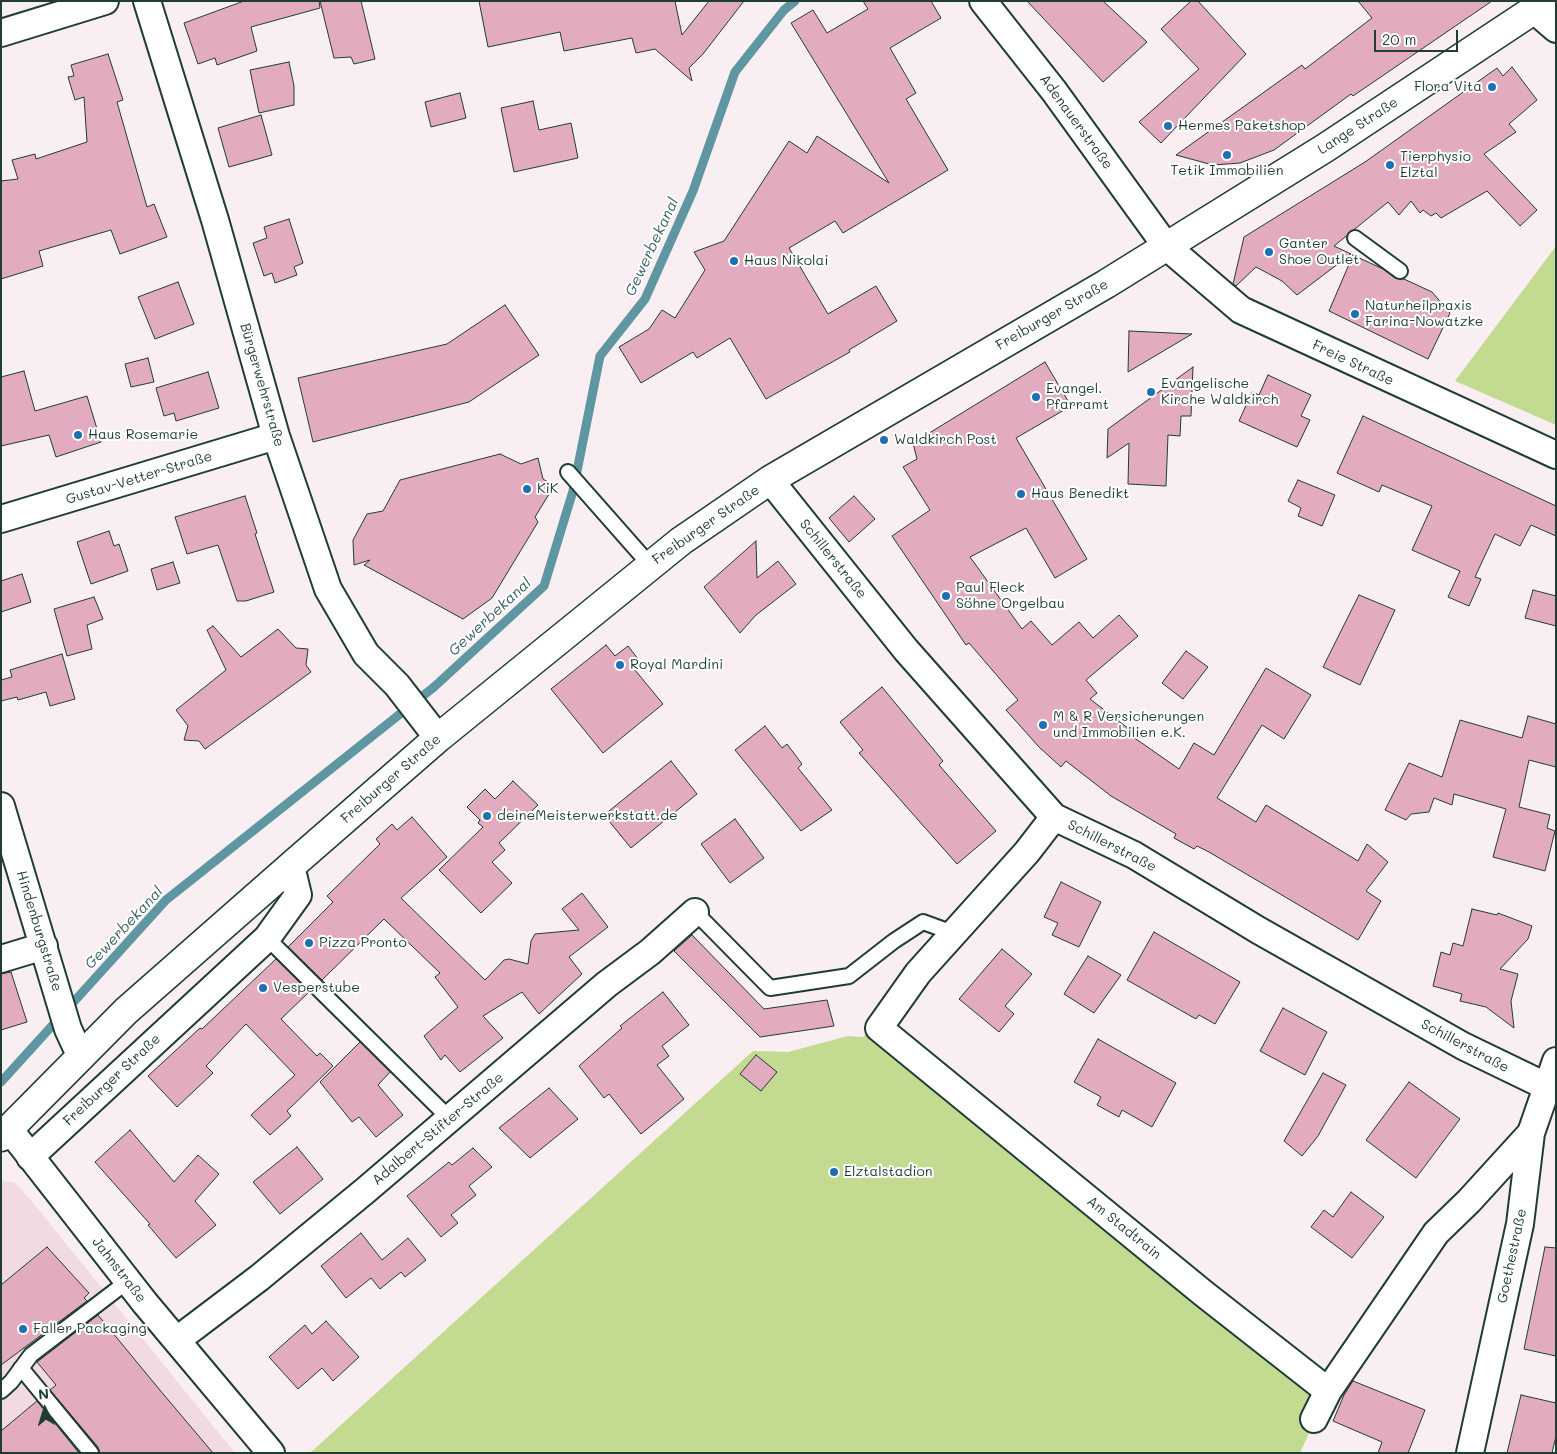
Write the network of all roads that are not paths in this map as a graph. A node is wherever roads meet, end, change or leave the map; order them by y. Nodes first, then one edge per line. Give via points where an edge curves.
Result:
1 (104, 1) edge
2 (148, 1) edge
3 (982, 1) edge
4 (1536, 4) edge
5 (1556, 29) edge
6 (1, 33) edge
7 (1355, 238) dead end
8 (1166, 246) junction
9 (1400, 271) dead end
10 (276, 436) junction
11 (1556, 455) edge
12 (568, 472) dead end
13 (770, 480) junction
14 (1, 519) edge
15 (650, 565) junction
16 (431, 729) junction
17 (1, 806) edge
18 (1054, 816) junction
19 (291, 866) junction
20 (695, 912) joint
21 (953, 933) junction
22 (267, 938) junction
23 (44, 946) junction
24 (1, 959) edge
25 (80, 1056) junction
26 (1556, 1061) edge
27 (1552, 1089) edge
28 (450, 1119) junction
29 (5, 1133) edge
30 (1532, 1133) junction
31 (30, 1157) junction
32 (128, 1282) junction
33 (177, 1340) junction
34 (21, 1368) junction
35 (1, 1390) edge
36 (1328, 1391) junction
37 (1314, 1419) dead end
38 (91, 1453) edge
39 (271, 1453) edge
40 (1470, 1453) edge

1 - 6 street
2 - 10 street, Bürgerwehrstraße
3 - 8 street, Adenauerstraße via 1054,90
4 - 5 street
4 - 8 street, Lange Straße via 1325,148
7 - 9 lane
8 - 11 street, Freie Straße via 1241,310
8 - 13 street, Freiburger Straße
10 - 14 street, Gustav-Vetter-Straße
10 - 16 street, Bürgerwehrstraße via 328,589 366,654 397,685
12 - 15 lane
13 - 15 street, Freiburger Straße
13 - 18 street, Schillerstraße via 906,650
15 - 16 street, Freiburger Straße
16 - 19 street, Freiburger Straße
17 - 23 street, Hindenburgstraße
18 - 21 street, Am Stadtrain via 1027,852
18 - 27 street, Schillerstraße via 1134,855 1455,1042
19 - 22 street, Freiburger Straße via 298,895
19 - 25 street, Freiburger Straße
20 - 21 lane via 770,988 849,976 923,922
20 - 28 street, Adalbert-Stifter-Straße
21 - 36 street, Am Stadtrain via 902,994 879,1028
22 - 28 lane
22 - 31 street, Freiburger Straße
23 - 24 street
23 - 25 street, Hindenburgstraße via 68,1029
25 - 29 street, Freiburger Straße
26 - 27 street, Goethestraße
27 - 30 street, Goethestraße
28 - 33 street, Adalbert-Stifter-Straße via 259,1278
29 - 31 street, Jahnstraße
30 - 36 street via 1436,1233
30 - 40 street, Goethestraße via 1520,1224
31 - 32 street, Jahnstraße
32 - 33 street, Jahnstraße
32 - 34 lane via 31,1355
33 - 39 street, Jahnstraße
34 - 35 lane
34 - 38 lane
36 - 37 street

